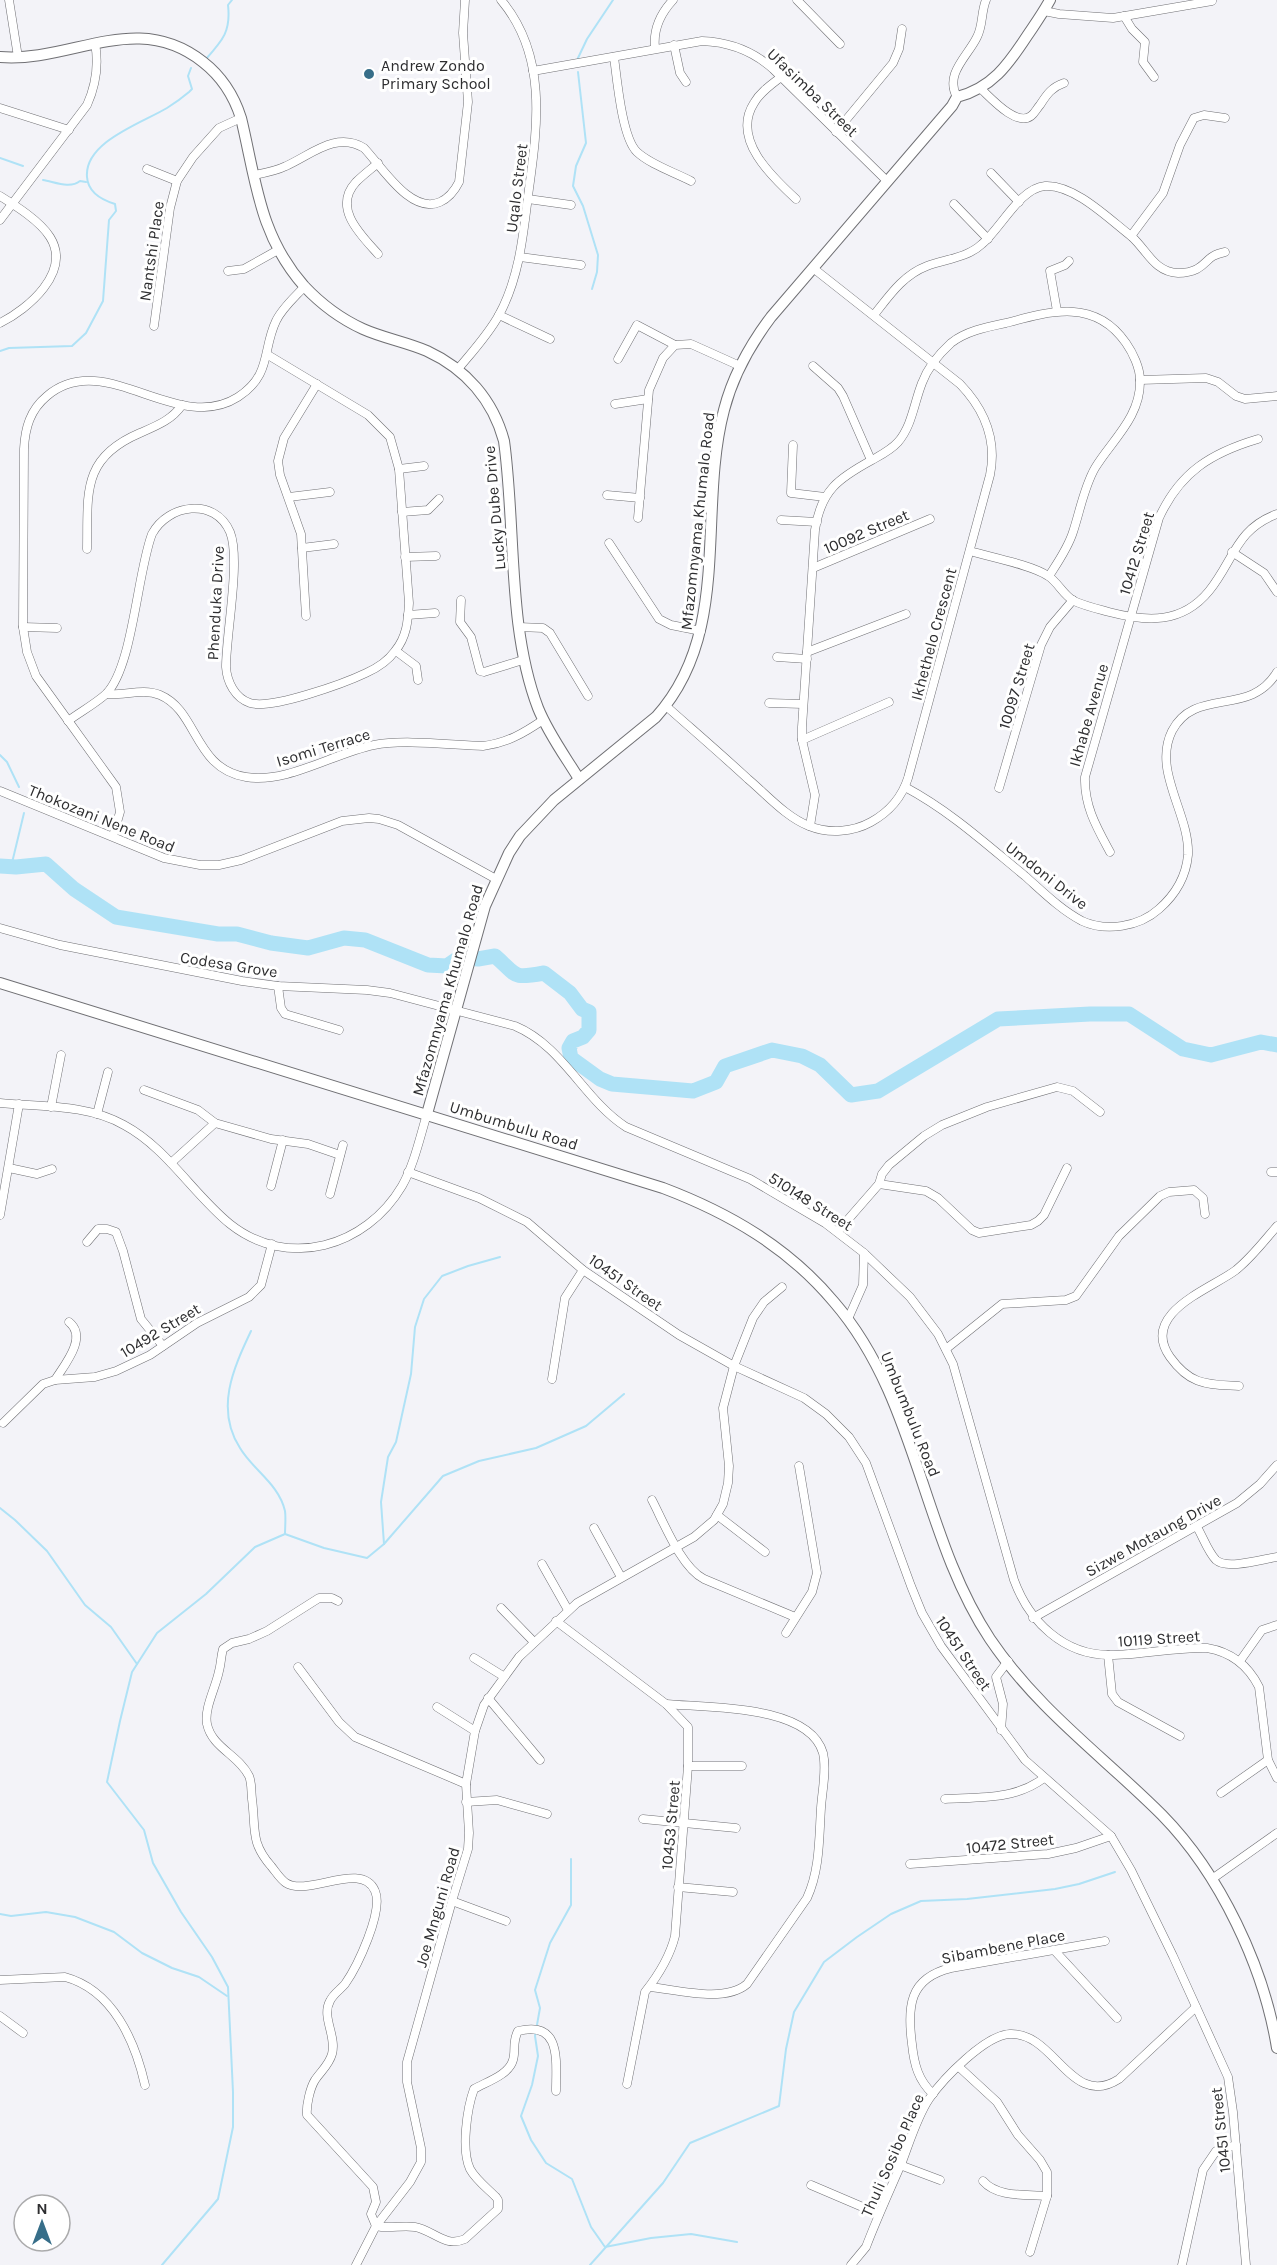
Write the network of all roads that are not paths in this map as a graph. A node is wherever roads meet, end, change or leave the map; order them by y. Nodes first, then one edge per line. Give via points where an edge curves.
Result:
1 (9, 0) edge
2 (465, 0) edge
3 (673, 0) edge
4 (797, 0) edge
5 (986, 0) edge
6 (1050, 0) edge
7 (505, 1) edge
8 (1212, 1) edge
9 (1044, 11) junction
10 (1124, 16) junction
11 (902, 28) dead end
12 (95, 43) junction
13 (840, 44) dead end
14 (674, 45) junction
15 (655, 48) junction
16 (0, 57) edge
17 (18, 57) junction
18 (614, 57) junction
19 (533, 71) junction
20 (782, 76) junction
21 (1154, 77) dead end
22 (686, 82) dead end
23 (1064, 83) dead end
24 (981, 88) junction
25 (957, 97) junction
26 (0, 108) edge
27 (241, 118) junction
28 (1225, 118) dead end
29 (69, 130) junction
30 (836, 132) junction
31 (378, 163) junction
32 (147, 169) dead end
33 (992, 173) dead end
34 (254, 175) junction
35 (177, 181) junction
36 (691, 181) dead end
37 (887, 181) junction
38 (0, 196) edge
39 (528, 199) junction
40 (796, 199) dead end
41 (1019, 202) junction
42 (954, 204) dead end
43 (12, 205) junction
44 (571, 205) dead end
45 (0, 220) edge
46 (1131, 236) junction
47 (988, 239) junction
48 (278, 250) junction
49 (1225, 252) dead end
50 (378, 254) dead end
51 (520, 257) junction
52 (1070, 261) dead end
53 (581, 265) dead end
54 (813, 268) junction
55 (228, 271) dead end
56 (305, 286) junction
57 (1057, 312) junction
58 (499, 315) junction
59 (874, 315) junction
60 (0, 323) edge
61 (154, 326) dead end
62 (550, 339) dead end
63 (675, 345) junction
64 (268, 355) junction
65 (618, 359) dead end
66 (934, 362) junction
67 (740, 366) junction
68 (813, 366) dead end
69 (458, 369) junction
70 (1140, 380) junction
71 (318, 384) junction
72 (1276, 397) edge
73 (648, 399) junction
74 (615, 404) dead end
75 (182, 405) junction
76 (1258, 439) dead end
77 (793, 446) dead end
78 (871, 460) junction
79 (424, 466) dead end
80 (399, 470) junction
81 (330, 492) dead end
82 (607, 495) dead end
83 (289, 497) junction
84 (825, 497) junction
85 (640, 498) junction
86 (439, 499) dead end
87 (402, 512) junction
88 (1277, 514) edge
89 (638, 518) dead end
90 (930, 519) dead end
91 (781, 520) dead end
92 (817, 522) junction
93 (609, 543) dead end
94 (334, 544) dead end
95 (302, 548) junction
96 (87, 549) dead end
97 (970, 551) junction
98 (1232, 552) junction
99 (436, 556) dead end
100 (405, 557) junction
101 (813, 568) junction
102 (1049, 576) junction
103 (1277, 592) edge
104 (461, 600) dead end
105 (1073, 600) junction
106 (435, 613) dead end
107 (906, 614) dead end
108 (408, 615) junction
109 (306, 616) dead end
110 (1130, 617) junction
111 (23, 627) junction
112 (519, 627) junction
113 (57, 628) dead end
114 (701, 631) junction
115 (396, 651) junction
116 (807, 655) junction
117 (777, 657) dead end
118 (524, 660) junction
119 (1277, 672) edge
120 (418, 680) dead end
121 (106, 694) junction
122 (588, 696) dead end
123 (890, 702) dead end
124 (769, 703) dead end
125 (803, 704) junction
126 (666, 706) junction
127 (543, 720) junction
128 (68, 721) junction
129 (802, 740) junction
130 (579, 779) junction
131 (905, 787) junction
132 (999, 788) dead end
133 (0, 792) edge
134 (810, 826) junction
135 (113, 836) junction
136 (1110, 852) dead end
137 (496, 879) junction
138 (0, 928) edge
139 (0, 983) edge
140 (278, 986) junction
141 (456, 1010) junction
142 (339, 1030) dead end
143 (61, 1055) dead end
144 (108, 1072) dead end
145 (144, 1090) dead end
146 (0, 1102) edge
147 (20, 1104) junction
148 (51, 1107) junction
149 (1100, 1112) dead end
150 (97, 1114) junction
151 (428, 1114) junction
152 (215, 1123) junction
153 (283, 1140) junction
154 (343, 1145) dead end
155 (340, 1155) junction
156 (171, 1163) junction
157 (1067, 1168) dead end
158 (52, 1169) dead end
159 (5, 1171) edge
160 (408, 1172) junction
161 (879, 1184) junction
162 (271, 1186) dead end
163 (330, 1194) dead end
164 (1205, 1214) dead end
165 (0, 1215) edge
166 (1277, 1226) edge
167 (838, 1231) junction
168 (87, 1242) dead end
169 (272, 1244) junction
170 (864, 1253) junction
171 (583, 1270) junction
172 (782, 1287) dead end
173 (848, 1319) junction
174 (69, 1322) dead end
175 (163, 1346) junction
176 (946, 1349) junction
177 (734, 1366) junction
178 (552, 1379) dead end
179 (55, 1380) junction
180 (1239, 1386) dead end
181 (3, 1423) dead end
182 (1277, 1465) edge
183 (799, 1466) dead end
184 (652, 1500) dead end
185 (717, 1515) junction
186 (1197, 1527) junction
187 (594, 1528) dead end
188 (678, 1547) junction
189 (765, 1552) dead end
190 (1277, 1557) edge
191 (542, 1564) dead end
192 (621, 1577) junction
193 (339, 1601) dead end
194 (501, 1608) dead end
195 (568, 1610) junction
196 (795, 1617) junction
197 (1034, 1618) junction
198 (556, 1621) junction
199 (1277, 1625) edge
200 (786, 1633) dead end
201 (534, 1642) junction
202 (1108, 1655) junction
203 (474, 1658) dead end
204 (1008, 1661) junction
205 (1240, 1661) junction
206 (298, 1667) dead end
207 (503, 1676) junction
208 (488, 1698) junction
209 (666, 1704) junction
210 (437, 1707) dead end
211 (1001, 1730) junction
212 (475, 1731) junction
213 (1180, 1736) dead end
214 (540, 1760) dead end
215 (1268, 1760) junction
216 (688, 1766) junction
217 (742, 1766) dead end
218 (1044, 1778) junction
219 (1277, 1778) edge
220 (466, 1784) junction
221 (1221, 1793) dead end
222 (945, 1799) dead end
223 (466, 1802) junction
224 (547, 1814) dead end
225 (643, 1819) dead end
226 (684, 1823) junction
227 (736, 1828) dead end
228 (1277, 1833) edge
229 (1111, 1836) junction
230 (910, 1864) dead end
231 (1212, 1879) junction
232 (678, 1887) junction
233 (733, 1892) dead end
234 (452, 1901) junction
235 (506, 1921) dead end
236 (1105, 1941) dead end
237 (1054, 1950) junction
238 (0, 1980) edge
239 (651, 1987) junction
240 (1196, 2007) junction
241 (0, 2016) edge
242 (1117, 2018) dead end
243 (23, 2033) dead end
244 (1277, 2048) edge
245 (959, 2067) junction
246 (627, 2084) dead end
247 (145, 2085) dead end
248 (556, 2091) dead end
249 (933, 2094) junction
250 (1236, 2145) junction
251 (900, 2165) junction
252 (940, 2180) dead end
253 (982, 2181) dead end
254 (812, 2185) dead end
255 (1047, 2196) junction
256 (879, 2214) junction
257 (376, 2226) junction
258 (1030, 2252) dead end
259 (356, 2265) edge
260 (850, 2265) edge
261 (1182, 2265) edge
262 (1246, 2265) edge

1 - 17 street
2 - 31 street via 467,114 456,189 439,203 416,202
3 - 15 street via 656,28
4 - 13 street
5 - 25 street via 977,38 955,73 953,89
6 - 9 street
7 - 19 street, Uqalo Street
8 - 10 street
9 - 10 street via 1105,18
9 - 24 street via 1005,69
10 - 21 street via 1145,42 1143,62
11 - 30 street via 893,63
12 - 17 street, Lucky Dube Drive
12 - 27 street, Lucky Dube Drive via 142,38 166,42 189,52 221,79
12 - 29 street via 97,62 91,97
14 - 15 street, Ufasimba Street
14 - 20 street, Ufasimba Street via 724,43 763,60
14 - 22 street
15 - 18 street, Ufasimba Street
16 - 17 street, Lucky Dube Drive
18 - 19 street, Ufasimba Street
18 - 36 street via 626,133 633,147 645,158
19 - 39 street, Uqalo Street via 537,121
20 - 30 street, Ufasimba Street
20 - 40 street via 755,100 748,127 765,170
23 - 24 street via 1049,91 1034,114 1026,118 1015,117
24 - 25 street
25 - 37 street, Mfazomnyama Khumalo Road
26 - 29 street
27 - 34 street, Lucky Dube Drive
27 - 35 street, Nantshi Place via 219,128
28 - 46 street via 1204,114 1194,118 1179,145 1163,192
29 - 43 street
30 - 37 street, Ufasimba Street
31 - 34 street via 357,144 337,142 283,167
31 - 50 street via 356,182 346,206 352,224
32 - 35 street, Nantshi Place
33 - 41 street
34 - 48 street, Lucky Dube Drive via 265,222
35 - 61 street, Nantshi Place
37 - 54 street, Mfazomnyama Khumalo Road
38 - 43 street
39 - 44 street
39 - 51 street, Uqalo Street
41 - 46 street via 1037,188 1060,188
41 - 47 street
42 - 47 street
43 - 45 street
43 - 60 street via 45,230 56,259 50,277 36,297
46 - 49 street via 1157,266 1170,272 1192,271 1210,256
47 - 59 street via 969,253 913,273
48 - 55 street via 244,269
48 - 56 street, Lucky Dube Drive
51 - 53 street
51 - 58 street, Uqalo Street
52 - 57 street via 1050,271
54 - 59 street, Ikhethelo Crescent
54 - 67 street, Mfazomnyama Khumalo Road via 763,327
56 - 64 street via 279,315
56 - 69 street, Lucky Dube Drive via 350,322 426,351
57 - 66 street via 968,333
57 - 70 street via 1088,314 1117,331 1129,348
58 - 62 street
58 - 69 street, Uqalo Street
59 - 66 street, Ikhethelo Crescent
63 - 65 street via 638,325
63 - 67 street via 691,344
63 - 73 street via 656,371
64 - 71 street
64 - 75 street via 258,376 238,397 209,407
66 - 78 street via 924,378 904,434 893,447
66 - 97 street, Ikhethelo Crescent via 973,398 989,432 991,467
67 - 114 street, Mfazomnyama Khumalo Road via 720,428
68 - 78 street via 843,396
69 - 112 street, Lucky Dube Drive via 485,398 504,441
70 - 72 street via 1206,378 1245,399
70 - 102 street via 1133,412 1094,470 1069,543
71 - 80 street via 378,423 390,437
71 - 83 street via 280,447 279,467
73 - 74 street
73 - 85 street
75 - 96 street via 167,420 118,444 93,472 88,492
75 - 111 street via 104,382 83,381 52,391 37,407 26,427 24,449
76 - 110 street, 10412 Street via 1203,462 1171,496 1159,518
77 - 84 street via 791,493
78 - 84 street via 840,479
79 - 80 street
80 - 87 street
81 - 83 street
82 - 85 street
83 - 95 street
84 - 92 street
85 - 89 street
86 - 87 street via 428,510
87 - 100 street
88 - 98 street via 1247,531
90 - 101 street, 10092 Street
91 - 92 street
92 - 101 street
93 - 114 street via 659,619
94 - 95 street
95 - 109 street
97 - 102 street
97 - 131 street, Ikhethelo Crescent
98 - 103 street via 1264,573
98 - 110 street via 1210,590 1180,614 1143,620
99 - 100 street
100 - 108 street
101 - 116 street
102 - 105 street
104 - 118 street via 460,622 471,637 480,670
105 - 110 street
105 - 132 street, 10097 Street via 1050,627 1041,645
106 - 108 street
107 - 116 street
108 - 115 street via 405,634
110 - 136 street, Ikhabe Avenue via 1085,777 1089,812
111 - 113 street
111 - 128 street via 36,676
112 - 118 street, Lucky Dube Drive
112 - 122 street via 543,628 550,633
114 - 126 street, Mfazomnyama Khumalo Road via 688,669
115 - 120 street via 416,666
115 - 121 street, Phenduka Drive via 364,674 286,701 264,705 241,698 230,684 226,667 234,563 232,540 225,524 211,513 184,508 162,521 152,534 122,663
116 - 117 street
116 - 125 street
118 - 127 street, Lucky Dube Drive
119 - 131 street, Umdoni Drive via 1257,693 1199,707 1174,728 1167,767 1185,827 1186,864 1181,883 1166,904 1135,923 1110,926 1082,920 954,817
121 - 127 street, Isomi Terrace via 149,692 162,696 182,714 215,763 236,775 256,778 276,776 385,743 496,745
121 - 128 street, Phenduka Drive
123 - 129 street
124 - 125 street
125 - 129 street
126 - 130 street, Mfazomnyama Khumalo Road via 645,728
126 - 134 street, Ikhethelo Crescent via 781,808
127 - 130 street, Lucky Dube Drive
128 - 135 street via 116,787 120,812
129 - 134 street via 814,788
130 - 137 street, Mfazomnyama Khumalo Road via 520,836
131 - 134 street, Ikhethelo Crescent via 887,811 861,827 829,831
133 - 135 street, Thokozani Nene Road
135 - 137 street, Thokozani Nene Road via 176,862 219,865 342,821 379,819 398,825
137 - 141 street, Mfazomnyama Khumalo Road
138 - 140 street, Codesa Grove via 104,955
139 - 151 street, Umbumbulu Road
140 - 141 street, Codesa Grove via 380,991
140 - 142 street via 285,1014
141 - 151 street, Mfazomnyama Khumalo Road
141 - 167 street, 510148 Street via 525,1030 559,1059 619,1122 750,1179
143 - 148 street
144 - 150 street
145 - 152 street via 198,1110
146 - 147 street
147 - 148 street
147 - 159 street
148 - 150 street
149 - 161 street via 1063,1087 987,1107 924,1136 889,1165
150 - 156 street via 135,1131
151 - 160 street
151 - 173 street, Umbumbulu Road via 712,1207 797,1263
152 - 153 street
152 - 156 street
153 - 155 street
153 - 162 street
154 - 155 street
155 - 163 street
156 - 169 street via 231,1225
157 - 161 street via 1038,1221 985,1233 972,1230 926,1191
158 - 159 street via 37,1174
159 - 165 street
160 - 169 street via 386,1209 358,1233 317,1246 291,1248
160 - 171 street, 10451 Street via 479,1198 527,1222
161 - 167 street
164 - 176 street via 1198,1192 1164,1194 1126,1229 1076,1296 1002,1304
166 - 180 street via 1245,1263 1176,1309 1163,1333 1167,1352 1191,1378 1201,1383
167 - 170 street, 510148 Street
168 - 175 street via 98,1229 116,1232 141,1319
169 - 175 street, 10492 Street via 256,1291
170 - 173 street via 863,1285
170 - 176 street, 510148 Street via 910,1297
171 - 177 street, 10451 Street via 679,1335
171 - 178 street via 565,1298
172 - 177 street, Joe Mnguni Road via 753,1318
173 - 204 street, Umbumbulu Road via 886,1382 968,1600
174 - 179 street via 76,1329 77,1338
175 - 179 street, 10492 Street via 140,1361 105,1375
176 - 197 street, 510148 Street via 964,1397 1014,1580
177 - 185 street, Joe Mnguni Road via 723,1408 728,1483
177 - 211 street, 10451 Street via 804,1398 841,1428 859,1450 922,1613
179 - 181 street, 10492 Street via 36,1389
182 - 186 street, Sizwe Motaung Drive via 1249,1495
183 - 196 street via 817,1573 812,1592
184 - 188 street
185 - 188 street, Joe Mnguni Road via 702,1532
185 - 189 street
186 - 190 street via 1221,1563
186 - 197 street, Sizwe Motaung Drive
187 - 192 street
188 - 192 street, Joe Mnguni Road
188 - 196 street via 699,1576
191 - 195 street
192 - 195 street, Joe Mnguni Road
193 - 257 street via 319,1598 267,1631 223,1649 207,1721 213,1738 248,1775 255,1840 280,1877 287,1884 302,1887 364,1880 376,1892 377,1906 359,1960 330,2001 332,2055 313,2084 306,2111 373,2187 376,2202 371,2214
194 - 201 street
195 - 198 street, Joe Mnguni Road
196 - 200 street
197 - 202 street, 10119 Street via 1067,1645
198 - 201 street, Joe Mnguni Road
198 - 209 street, 10453 Street
199 - 205 street via 1262,1630
201 - 207 street, Joe Mnguni Road
202 - 205 street, 10119 Street via 1207,1648
202 - 213 street via 1112,1694 1118,1702
203 - 207 street
204 - 211 street via 996,1677 1003,1704
204 - 231 street, Umbumbulu Road via 1047,1709 1164,1818
205 - 215 street, 10119 Street via 1255,1679 1261,1696
206 - 220 street via 339,1722 356,1737
207 - 208 street, Joe Mnguni Road
208 - 212 street, Joe Mnguni Road
208 - 214 street
209 - 216 street, 10453 Street via 688,1727
209 - 239 street via 759,1712 795,1723 813,1735 821,1748 823,1781 812,1888 747,1984 735,1992 718,1995
210 - 212 street
211 - 218 street, 10451 Street
212 - 220 street, Joe Mnguni Road
215 - 219 street, 10119 Street
215 - 221 street
216 - 217 street
216 - 226 street, 10453 Street
218 - 222 street via 1022,1792
218 - 229 street, 10451 Street
220 - 223 street, Joe Mnguni Road
223 - 224 street via 496,1800
223 - 234 street, Joe Mnguni Road via 468,1849
225 - 226 street
226 - 227 street
226 - 232 street, 10453 Street
228 - 231 street
229 - 230 street, 10472 Street via 1048,1854
229 - 240 street, 10451 Street
231 - 244 street, Umbumbulu Road via 1256,1971
232 - 233 street
232 - 239 street, 10453 Street via 672,1946
234 - 235 street
234 - 257 street, Joe Mnguni Road via 407,2062 421,2162
236 - 237 street, Sibambene Place
237 - 242 street
237 - 249 street, Sibambene Place via 951,1968 935,1972 921,1983 912,1999 909,2022 916,2068
238 - 247 street via 65,1977 98,1995 117,2016
239 - 246 street, 10453 Street via 645,1992
240 - 245 street, Thuli Sosibo Place via 1119,2079 1104,2086 1075,2079 1041,2044 1017,2034 995,2037
240 - 250 street, 10451 Street via 1228,2077
241 - 243 street
245 - 249 street, Thuli Sosibo Place
245 - 255 street via 992,2097 1044,2166 1049,2178
248 - 257 street via 556,2055 550,2036 540,2030 518,2031 514,2037 514,2060 498,2076 474,2089 469,2101 466,2135 470,2168 496,2197 498,2209 459,2241 444,2240 412,2226
249 - 251 street, Thuli Sosibo Place
250 - 261 street via 1216,2151 1203,2170
250 - 262 street, 10451 Street
251 - 252 street
251 - 256 street, Thuli Sosibo Place
253 - 255 street via 998,2192
254 - 256 street
255 - 258 street
256 - 260 street, Thuli Sosibo Place via 866,2247
257 - 259 street, Joe Mnguni Road

